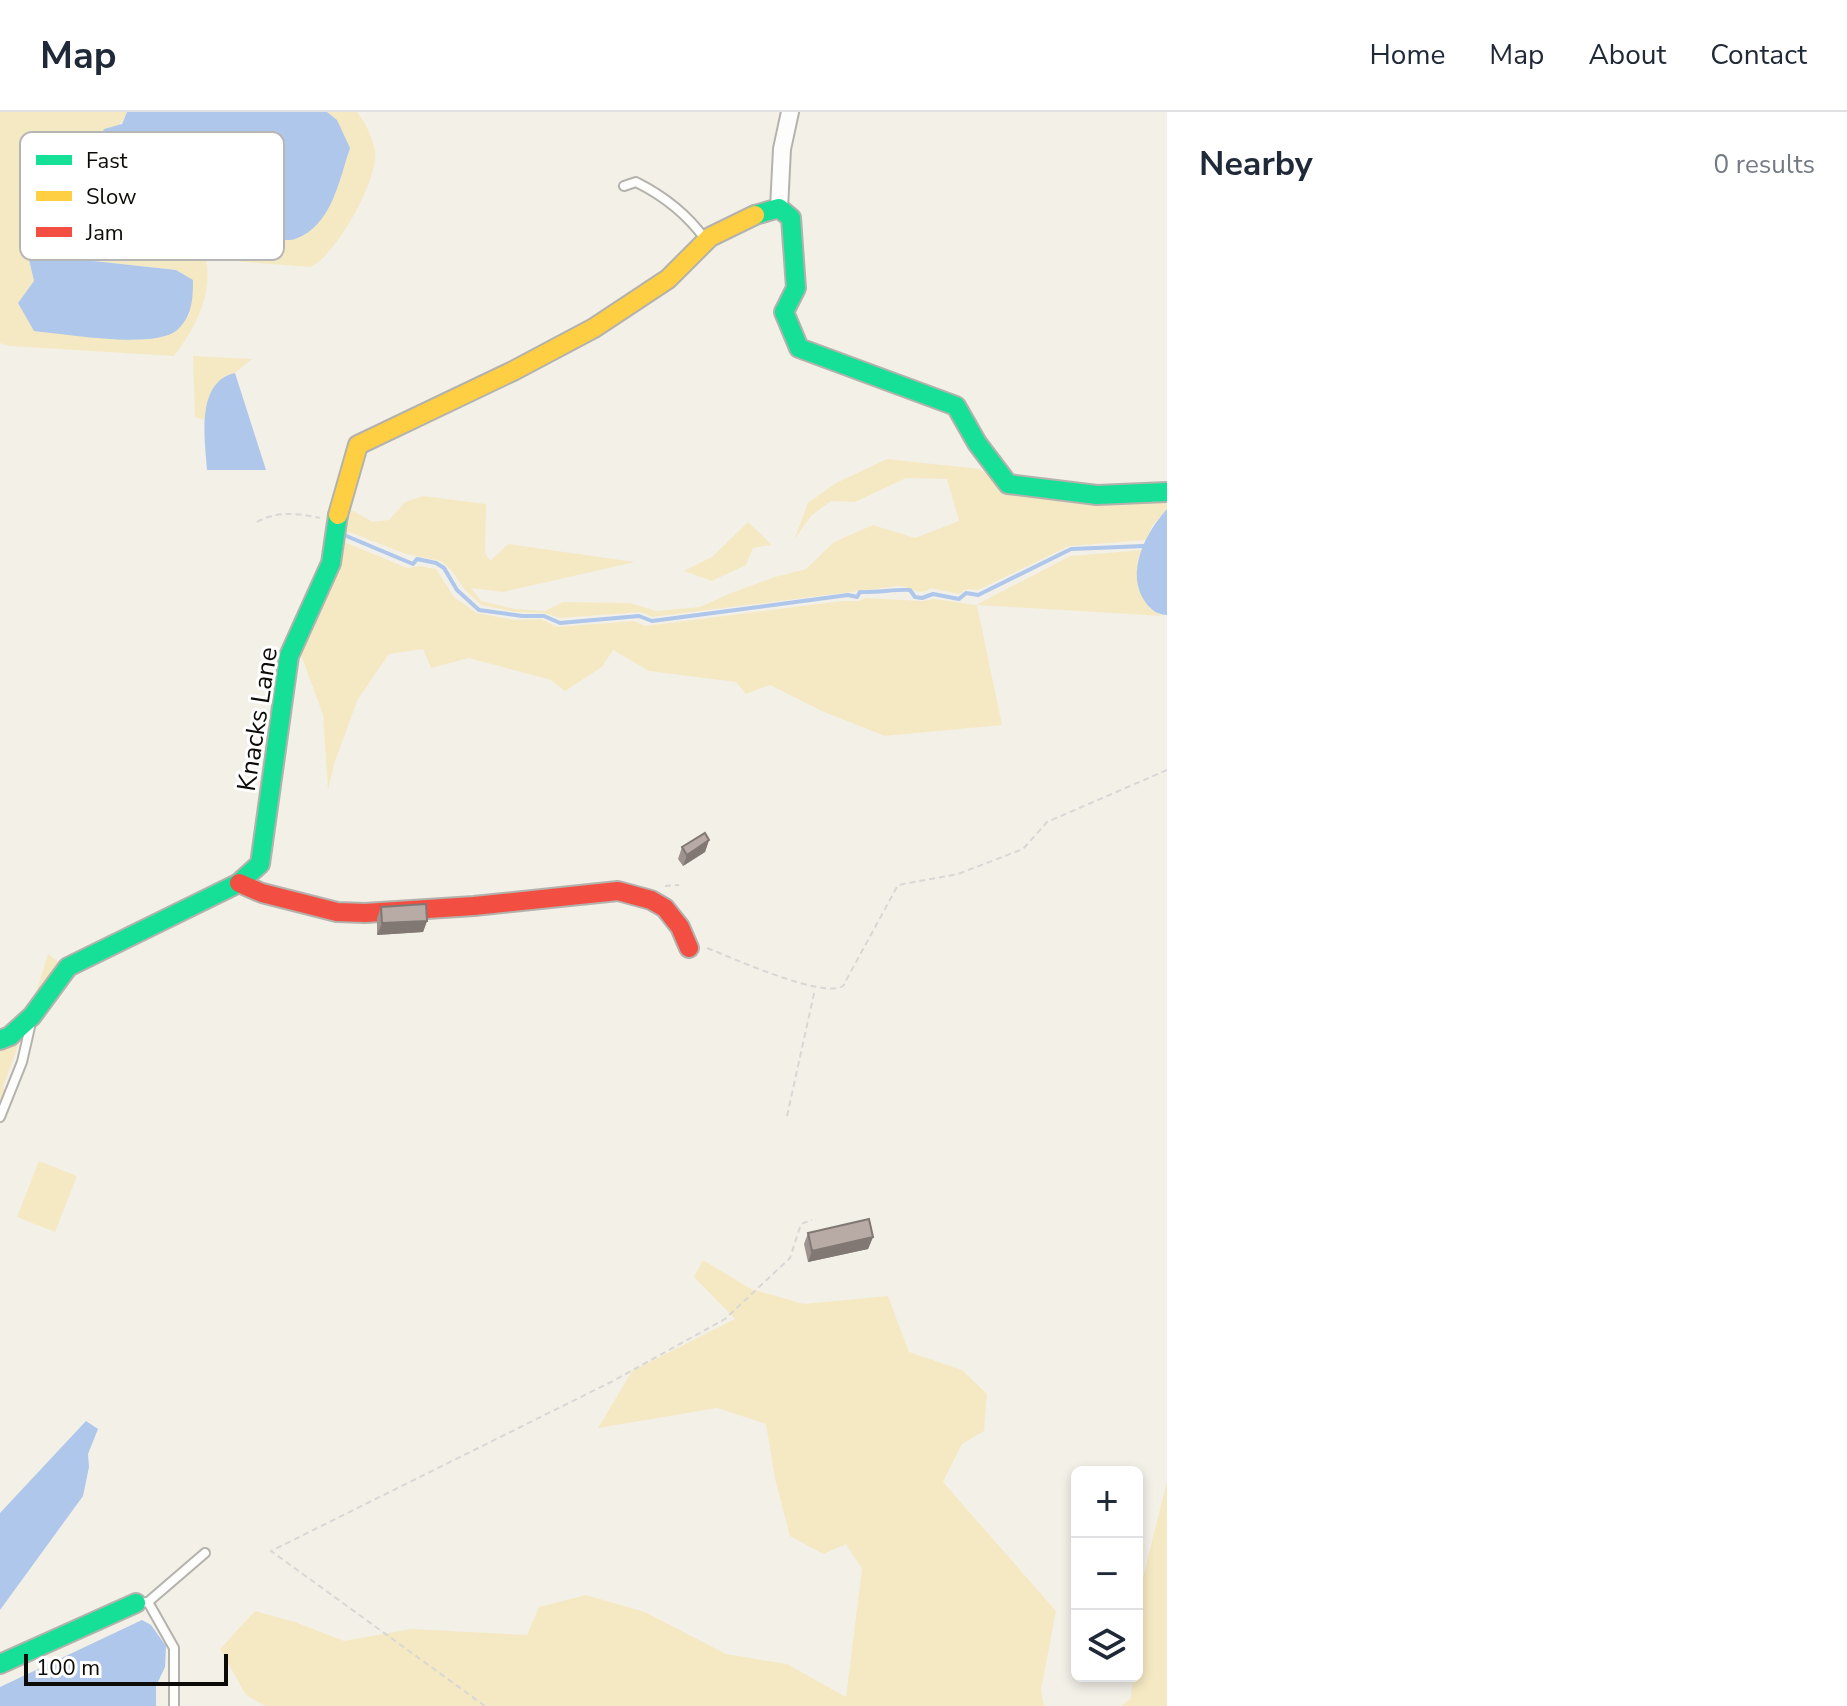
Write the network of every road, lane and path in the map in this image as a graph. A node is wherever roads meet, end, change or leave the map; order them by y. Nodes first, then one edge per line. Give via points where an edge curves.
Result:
1 (790, 112) edge
2 (624, 186) dead end
3 (779, 208) junction
4 (709, 239) junction
5 (1167, 492) edge
6 (257, 522) dead end
7 (336, 522) junction
8 (1167, 770) edge
9 (239, 883) junction
10 (687, 944) joint
11 (815, 989) junction
12 (32, 1016) junction
13 (0, 1040) edge
14 (787, 1116) dead end
15 (0, 1117) edge
16 (812, 1220) dead end
17 (205, 1553) dead end
18 (142, 1602) junction
19 (0, 1664) edge
20 (174, 1706) edge
21 (485, 1706) edge

1 - 3 street
2 - 4 lane via 636,182 652,190
3 - 4 street, Knacks Lane
3 - 5 street via 791,218 796,288 784,312 799,348 956,406 1008,484 1097,495
4 - 7 street, Knacks Lane via 668,279 594,328 358,445
6 - 7 path via 287,513
7 - 9 street, Knacks Lane via 331,563 289,656 260,864
8 - 11 path via 1047,822 1023,849 958,874 898,885 843,986 835,991
9 - 10 street via 337,912 365,913 618,891 665,908
9 - 12 street, Knacks Lane via 68,967
10 - 11 path
11 - 14 path
12 - 13 street, Knacks Lane
12 - 15 lane via 22,1062
16 - 21 path via 801,1224 790,1258 725,1319 613,1381 271,1551
17 - 18 lane
18 - 19 street
18 - 20 lane via 174,1648

